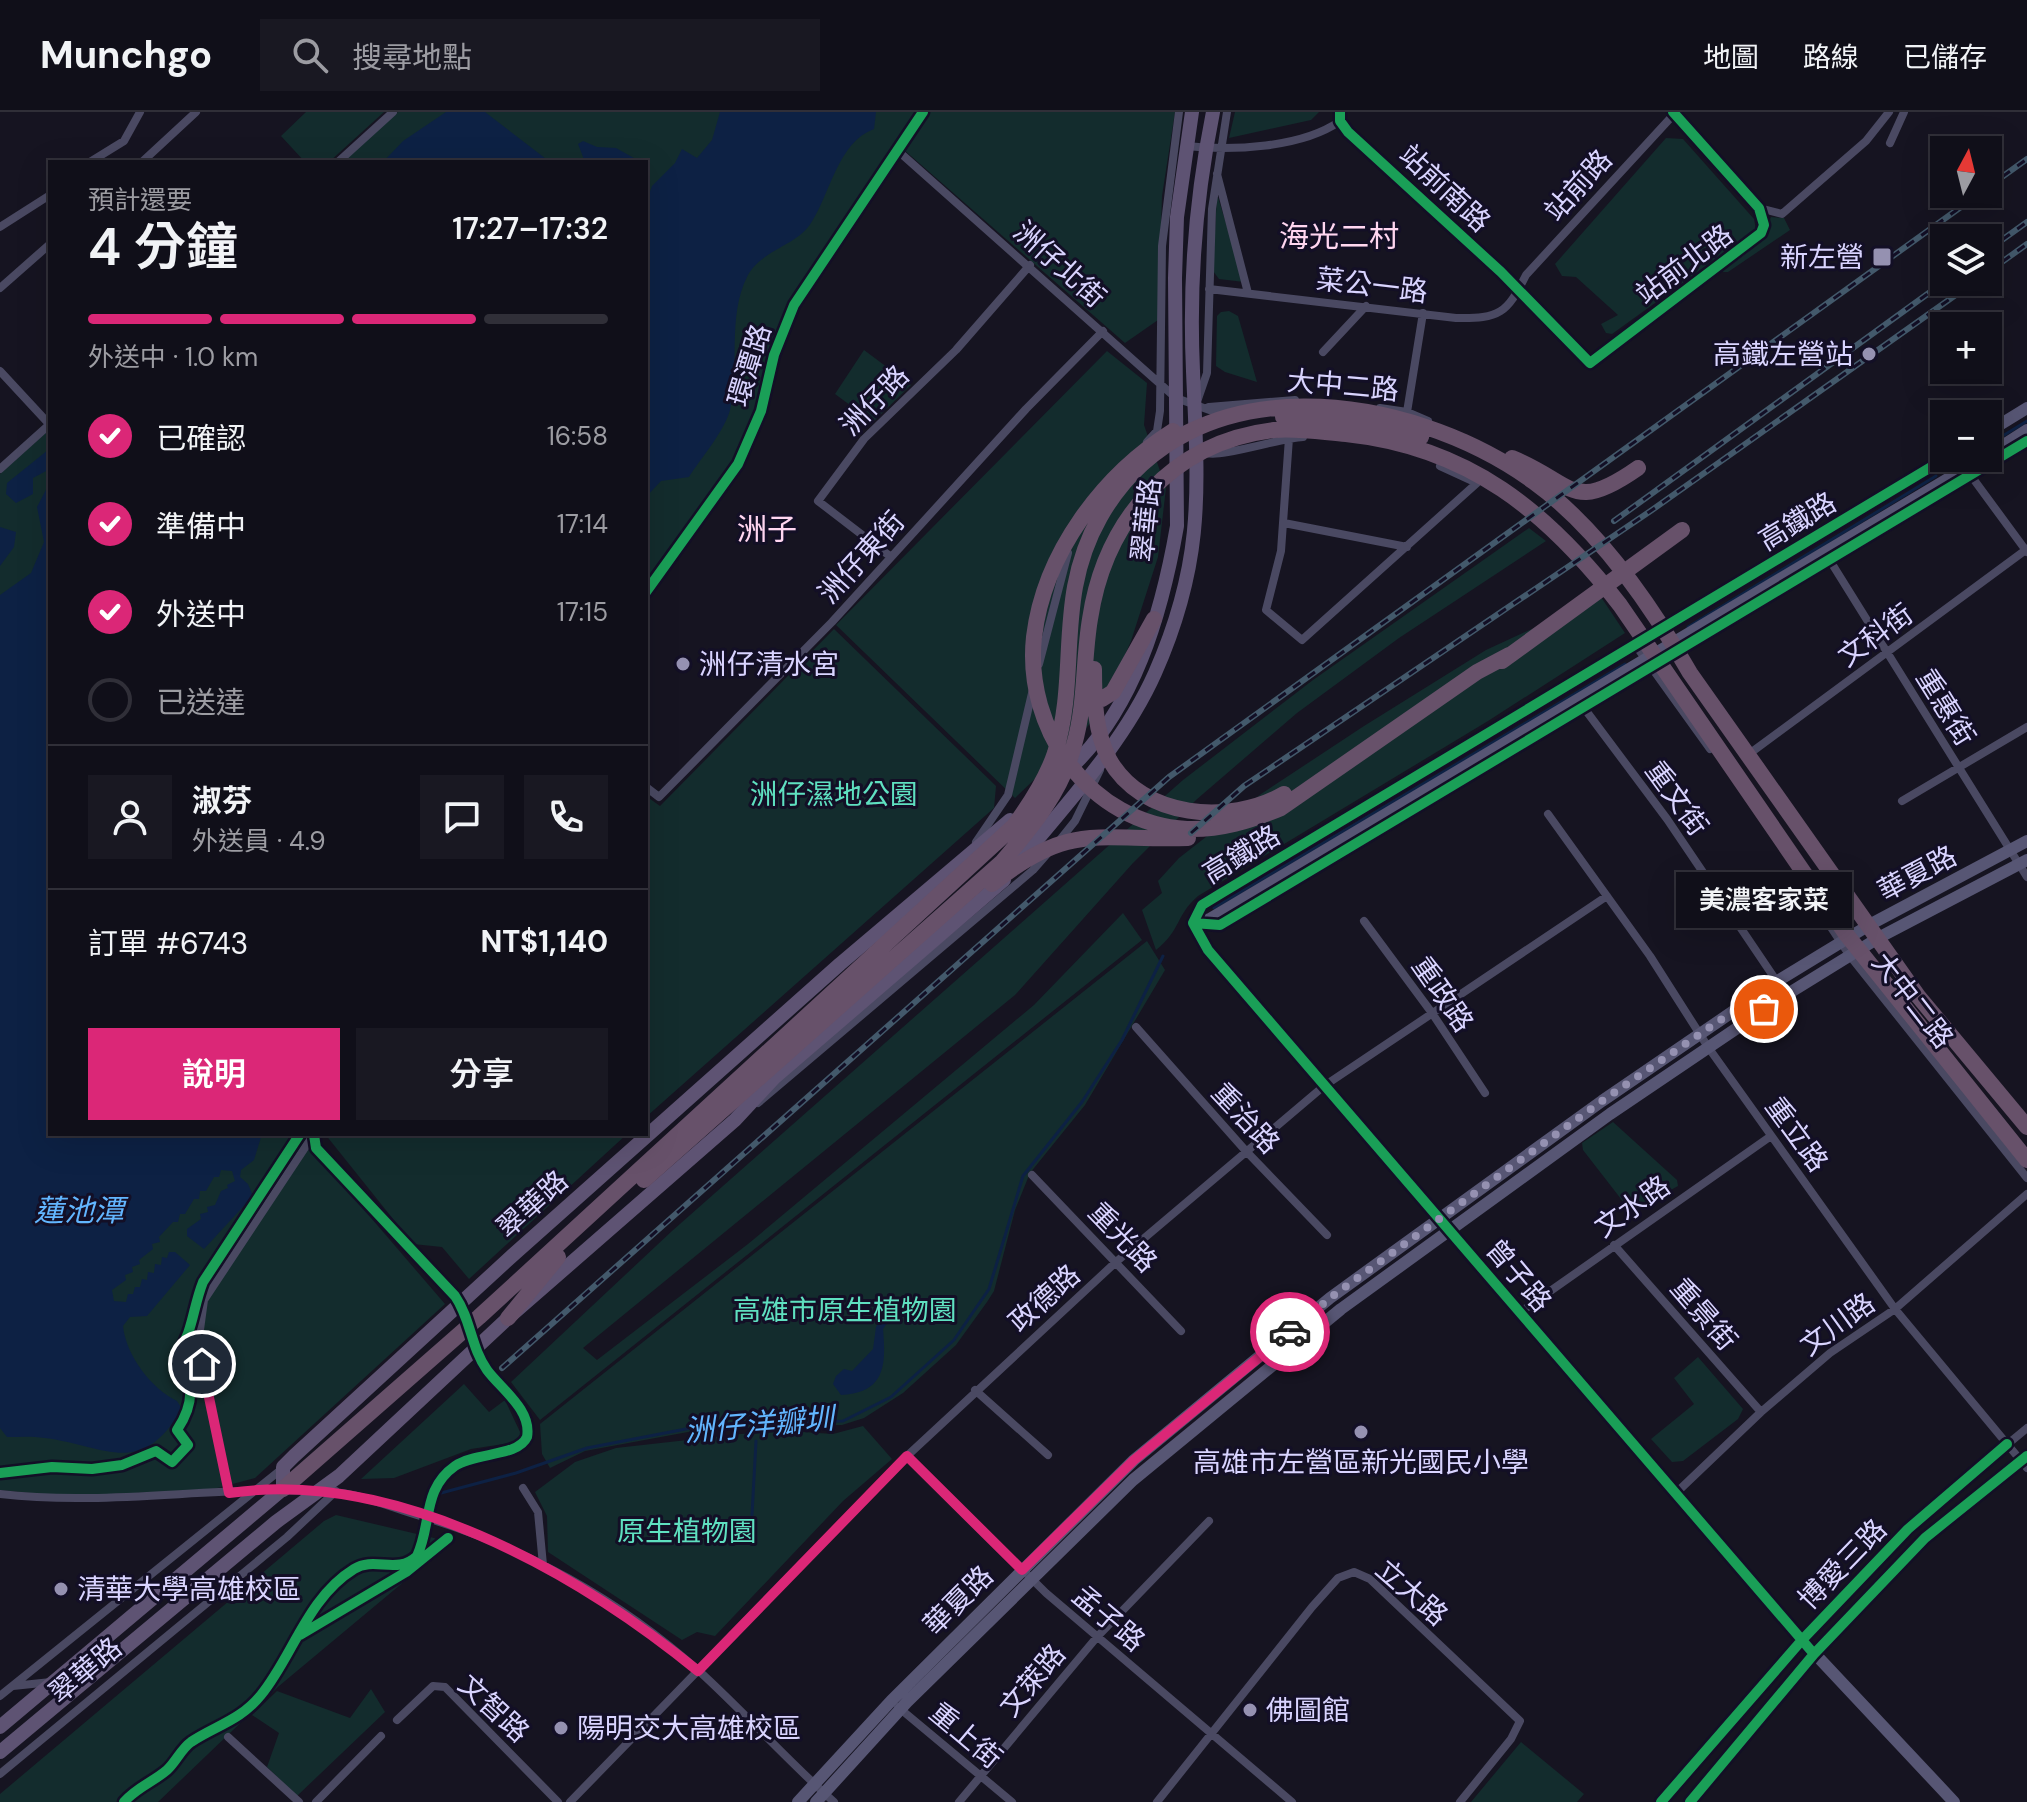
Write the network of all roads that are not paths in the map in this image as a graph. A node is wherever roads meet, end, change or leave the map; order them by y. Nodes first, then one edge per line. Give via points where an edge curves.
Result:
1 (140, 112) edge
2 (196, 112) edge
3 (393, 112) edge
4 (923, 112) edge
5 (1179, 112) edge
6 (1192, 112) edge
7 (1213, 112) edge
8 (1227, 112) edge
9 (1674, 112) edge
10 (1889, 112) edge
11 (1904, 112) edge
12 (1340, 116) edge
13 (1890, 143) dead end
14 (1180, 146) junction
15 (1213, 149) junction
16 (897, 150) junction
17 (93, 160) edge
18 (144, 160) edge
19 (340, 160) edge
20 (1215, 170) junction
21 (48, 196) edge
22 (1759, 208) junction
23 (0, 227) edge
24 (48, 246) edge
25 (1030, 265) junction
26 (0, 288) edge
27 (1209, 289) junction
28 (1518, 291) junction
29 (1248, 293) junction
30 (1366, 306) junction
31 (1423, 313) junction
32 (1103, 331) junction
33 (1323, 352) dead end
34 (0, 371) edge
35 (1161, 383) junction
36 (1176, 398) junction
37 (1202, 406) junction
38 (2027, 408) edge
39 (1407, 412) junction
40 (1254, 413) junction
41 (1230, 414) junction
42 (48, 422) edge
43 (2002, 423) edge
44 (48, 426) edge
45 (1197, 430) junction
46 (2027, 430) edge
47 (1157, 431) junction
48 (1444, 433) junction
49 (1251, 437) dead end
50 (1289, 438) junction
51 (1383, 438) junction
52 (2027, 441) edge
53 (1178, 445) junction
54 (2002, 446) edge
55 (2002, 451) edge
56 (1202, 453) junction
57 (1515, 455) dead end
58 (1638, 468) dead end
59 (1930, 468) edge
60 (0, 469) edge
61 (1957, 472) edge
62 (1958, 472) edge
63 (1969, 472) edge
64 (1284, 523) junction
65 (1407, 547) junction
66 (2026, 551) edge
67 (891, 557) junction
68 (1829, 559) junction
69 (648, 589) edge
70 (1096, 593) junction
71 (1620, 605) junction
72 (1154, 619) junction
73 (1667, 628) junction
74 (1636, 646) junction
75 (1678, 646) junction
76 (1886, 653) junction
77 (1509, 655) junction
78 (1648, 664) junction
79 (1690, 673) junction
80 (1584, 708) junction
81 (2027, 727) edge
82 (1749, 754) junction
83 (1957, 767) junction
84 (648, 789) edge
85 (1902, 801) dead end
86 (1548, 814) dead end
87 (1789, 814) junction
88 (2027, 841) edge
89 (2010, 850) junction
90 (1816, 858) dead end
91 (964, 859) junction
92 (2023, 862) edge
93 (1795, 868) dead end
94 (2027, 877) edge
95 (1607, 896) junction
96 (1857, 905) junction
97 (1364, 921) dead end
98 (1193, 923) junction
99 (1871, 924) junction
100 (1831, 928) junction
101 (1880, 937) junction
102 (1853, 945) junction
103 (905, 948) junction
104 (1776, 982) junction
105 (1786, 995) junction
106 (1432, 1013) junction
107 (1136, 1027) dead end
108 (1699, 1033) junction
109 (1708, 1047) junction
110 (1324, 1086) junction
111 (1485, 1093) dead end
112 (2027, 1127) edge
113 (313, 1136) edge
114 (1771, 1136) junction
115 (2027, 1141) edge
116 (1245, 1150) junction
117 (2027, 1160) edge
118 (1032, 1175) dead end
119 (2027, 1178) edge
120 (2027, 1194) edge
121 (1439, 1219) junction
122 (1449, 1230) junction
123 (1327, 1235) dead end
124 (1614, 1245) junction
125 (1116, 1262) junction
126 (1895, 1309) junction
127 (1519, 1313) junction
128 (508, 1318) junction
129 (1181, 1331) dead end
130 (1268, 1350) junction
131 (1278, 1362) junction
132 (975, 1390) junction
133 (1761, 1412) junction
134 (2027, 1428) edge
135 (2007, 1444) junction
136 (1048, 1455) dead end
137 (907, 1456) junction
138 (2025, 1461) edge
139 (283, 1467) junction
140 (339, 1476) junction
141 (523, 1488) dead end
142 (259, 1489) junction
143 (283, 1489) junction
144 (314, 1492) junction
145 (336, 1492) junction
146 (229, 1493) junction
147 (1676, 1493) junction
148 (0, 1494) edge
149 (1209, 1521) dead end
150 (543, 1565) junction
151 (1026, 1575) junction
152 (1097, 1637) junction
153 (1802, 1640) junction
154 (1814, 1654) junction
155 (35, 1666) junction
156 (698, 1671) junction
157 (52, 1682) junction
158 (30, 1683) junction
159 (10, 1687) junction
160 (0, 1696) edge
161 (25, 1705) junction
162 (896, 1706) junction
163 (397, 1720) dead end
164 (0, 1727) edge
165 (1213, 1735) junction
166 (381, 1736) dead end
167 (228, 1737) dead end
168 (0, 1752) edge
169 (0, 1774) edge
170 (980, 1775) junction
171 (822, 1795) edge
172 (299, 1802) edge
173 (316, 1802) edge
174 (558, 1802) edge
175 (570, 1802) edge
176 (798, 1802) edge
177 (959, 1802) edge
178 (1012, 1802) edge
179 (1157, 1802) edge
180 (1292, 1802) edge
181 (1460, 1802) edge
182 (1661, 1802) edge
183 (1690, 1802) edge
184 (1954, 1802) edge

1 - 17 street via 124,141
2 - 18 street
3 - 19 street
4 - 16 street, 環潭路
5 - 14 street, 翠華路
6 - 14 main road, 翠華路
7 - 15 main road, 翠華路
8 - 15 street, 翠華路
9 - 22 street, 站前北路
9 - 28 street, 站前路 via 1526,275
10 - 22 street, 站前北路 via 1866,141 1786,212
11 - 13 street
12 - 15 street, 站前南路 via 1323,133
12 - 28 street, 站前南路
14 - 15 street, 站前南路
14 - 35 street, 翠華路 via 1162,246
14 - 36 main road, 翠華路
15 - 20 street, 翠華路
15 - 37 main road, 翠華路 via 1193,299
16 - 25 street, 洲仔北街
16 - 69 street, 環潭路 via 794,305 747,448
20 - 27 street, 翠華路
20 - 29 street
21 - 23 street
22 - 28 street, 站前北路 via 1764,225 1754,241 1590,363
24 - 26 street
25 - 32 street, 洲仔北街
25 - 67 street, 洲仔路 via 956,350 864,439 818,501
27 - 29 street, 菜公一路
27 - 37 street, 翠華路
28 - 31 street, 菜公一路 via 1505,311 1484,317
29 - 30 street, 菜公一路
30 - 31 street, 菜公一路
30 - 33 street
31 - 39 street
32 - 35 street, 洲仔北街
32 - 67 street, 洲仔東街
34 - 42 street
35 - 36 street, 洲仔北街
35 - 47 street, 翠華路
36 - 37 street, 洲仔北街
36 - 53 main road, 翠華路
37 - 39 street, 大中二路 via 1327,400
37 - 40 street via 1215,412
37 - 45 main road, 翠華路
38 - 43 street
39 - 57 street, 大中二路 via 1486,448
40 - 45 highway
40 - 79 highway via 1404,431 1491,465 1567,522
41 - 48 highway via 1267,408 1347,409
41 - 77 highway via 1200,418 1140,452 1082,519 1048,583 1034,636 1036,692 1063,759 1097,793 1164,826 1215,828 1248,822 1281,808
41 - 143 highway via 1144,464 1120,489 1089,537 1073,588 1055,752 1014,826 479,1317
44 - 60 street
45 - 53 highway
45 - 56 main road, 翠華路
46 - 54 street, 高鐵路
47 - 53 street via 1162,447
47 - 91 street, 翠華路 via 1074,535 1008,795
48 - 58 highway via 1533,467 1579,493 1607,489
48 - 79 highway via 1504,462 1563,506 1667,632
49 - 56 street
50 - 56 street, 大中二路 via 1214,456
50 - 64 street
50 - 65 street, 大中二路 via 1319,437 1407,453 1477,483
51 - 70 highway via 1276,430 1199,452 1173,467 1128,515 1101,570
51 - 71 highway via 1444,457 1523,502 1581,555
51 - 72 highway via 1348,427 1264,422 1230,429 1167,460 1121,507 1096,553 1079,612 1075,665 1082,694 1108,697
52 - 55 street, 高鐵路
53 - 56 street
53 - 72 main road, 翠華路 via 1177,526
56 - 128 main road, 翠華路 via 1187,584 1154,677 1125,727 999,886 774,1078 735,1120
59 - 73 street, 高鐵路
61 - 75 street, 高鐵路
62 - 68 street, 高鐵路
63 - 66 street
64 - 65 street
64 - 65 street via 1266,610 1302,640
66 - 76 street, 文科街
67 - 84 street, 洲仔東街 via 659,797
68 - 75 street, 高鐵路
68 - 76 street, 重惠街
70 - 77 highway via 1094,687 1109,758 1128,783 1153,800 1184,810 1231,811 1267,802 1322,773 1679,526
70 - 103 highway via 1081,708 1062,778 1040,818 1002,862
71 - 102 highway via 1675,668
71 - 117 highway via 1846,934
72 - 91 main road, 翠華路 via 1136,671 1080,760
73 - 74 street, 高鐵路
73 - 75 street, 大中二路
74 - 78 street, 大中二路
74 - 98 street, 高鐵路 via 1202,905
75 - 78 street, 高鐵路
75 - 82 street, 大中二路
76 - 82 street, 文科街
76 - 83 street, 重惠街
77 - 103 highway via 1286,814 1259,827 1207,837 1114,834 1074,839 1040,851 1010,870
78 - 80 street, 高鐵路
78 - 98 street, 高鐵路 via 1210,919
78 - 100 street, 大中二路
79 - 87 highway
80 - 98 street, 高鐵路 via 1220,925
80 - 104 street, 重文街 via 1667,819
81 - 83 street
82 - 96 street, 大中二路
83 - 85 street
83 - 89 street, 重惠街
86 - 95 street, 重立路
87 - 112 highway via 1918,996
87 - 115 highway via 1857,926
88 - 89 street, 華夏路
89 - 92 street, 重惠街
89 - 99 street, 華夏路
90 - 96 street, 大中二路 via 1845,901
91 - 139 main road, 翠華路 via 525,1245
92 - 94 street, 重惠街
92 - 101 street, 華夏路
93 - 100 street
95 - 106 street, 政德路
95 - 108 street, 重立路
96 - 99 street, 大中二路
97 - 106 street, 重政路
98 - 110 street, 曾子路 via 1203,945
99 - 101 street, 大中二路
99 - 102 street, 華夏路
100 - 102 street, 大中二路
101 - 102 street, 華夏路
101 - 112 street, 大中二路
102 - 104 street, 華夏路
102 - 105 street, 華夏路
102 - 119 street, 大中二路
103 - 128 highway via 575,1240
104 - 105 street, 重文街
104 - 108 street, 華夏路
105 - 109 street, 華夏路
106 - 110 street, 政德路
106 - 111 street, 重政路
107 - 116 street, 重治路
108 - 109 street, 重立路
108 - 121 street, 華夏路
109 - 114 street, 重立路
109 - 122 street, 華夏路
110 - 116 street, 政德路
110 - 121 street, 曾子路
113 - 146 street via 204,1300 202,1364
114 - 124 street, 文水路
114 - 126 street, 重立路
116 - 123 street, 重治路
116 - 125 street, 政德路
118 - 125 street, 重光路
120 - 126 street, 文川路
121 - 122 street, 曾子路
121 - 130 street, 華夏路
122 - 127 street, 曾子路
122 - 131 street, 華夏路
124 - 127 street, 文水路
124 - 133 street, 重景街
125 - 129 street, 重光路
125 - 132 street, 政德路
126 - 133 street, 文川路 via 1830,1353
126 - 135 street, 重立路
127 - 147 street, 曾子路
128 - 140 main road, 翠華路
130 - 131 street
130 - 151 street, 華夏路 via 1134,1460
131 - 151 street, 華夏路 via 1149,1465
132 - 136 street
132 - 137 street, 政德路
133 - 147 street, 文川路
134 - 135 street, 博愛三路
135 - 138 street, 重立路
135 - 153 street, 博愛三路 via 1908,1529
137 - 151 street, 孟子路
137 - 156 street, 政德路
138 - 154 street, 博愛三路 via 1925,1538
139 - 142 street, 翠華路
139 - 143 main road
140 - 144 main road, 翠華路
140 - 145 street
141 - 150 street via 538,1512
142 - 143 street
142 - 146 street
142 - 155 street, 翠華路
143 - 144 street
143 - 157 main road, 翠華路
144 - 145 street
144 - 168 main road, 翠華路
145 - 150 street via 459,1528
145 - 169 street, 翠華路
146 - 148 street via 48,1500
147 - 153 street, 曾子路
149 - 152 street, 文萊路
150 - 156 street via 615,1606
151 - 152 street, 孟子路
151 - 162 street, 華夏路
152 - 165 street, 孟子路
152 - 170 street, 文萊路
153 - 154 street, 曾子路
153 - 182 street, 博愛三路
154 - 183 street, 博愛三路
154 - 184 street, 曾子路
155 - 158 street
155 - 159 street, 翠華路
156 - 171 street
156 - 175 street, 政德路
157 - 158 street
157 - 161 main road, 翠華路
158 - 159 street
158 - 161 street
159 - 160 street, 翠華路
161 - 164 main road, 翠華路
162 - 170 street, 重上街
162 - 171 street, 華夏路
163 - 174 street, 文智路 via 433,1686 445,1687
165 - 179 street, 立大路
165 - 180 street, 孟子路
165 - 181 street, 立大路 via 1312,1607 1338,1578 1354,1572 1370,1579 1520,1721
166 - 173 street
167 - 172 street
170 - 177 street, 文萊路
170 - 178 street, 重上街
171 - 176 street, 華夏路

